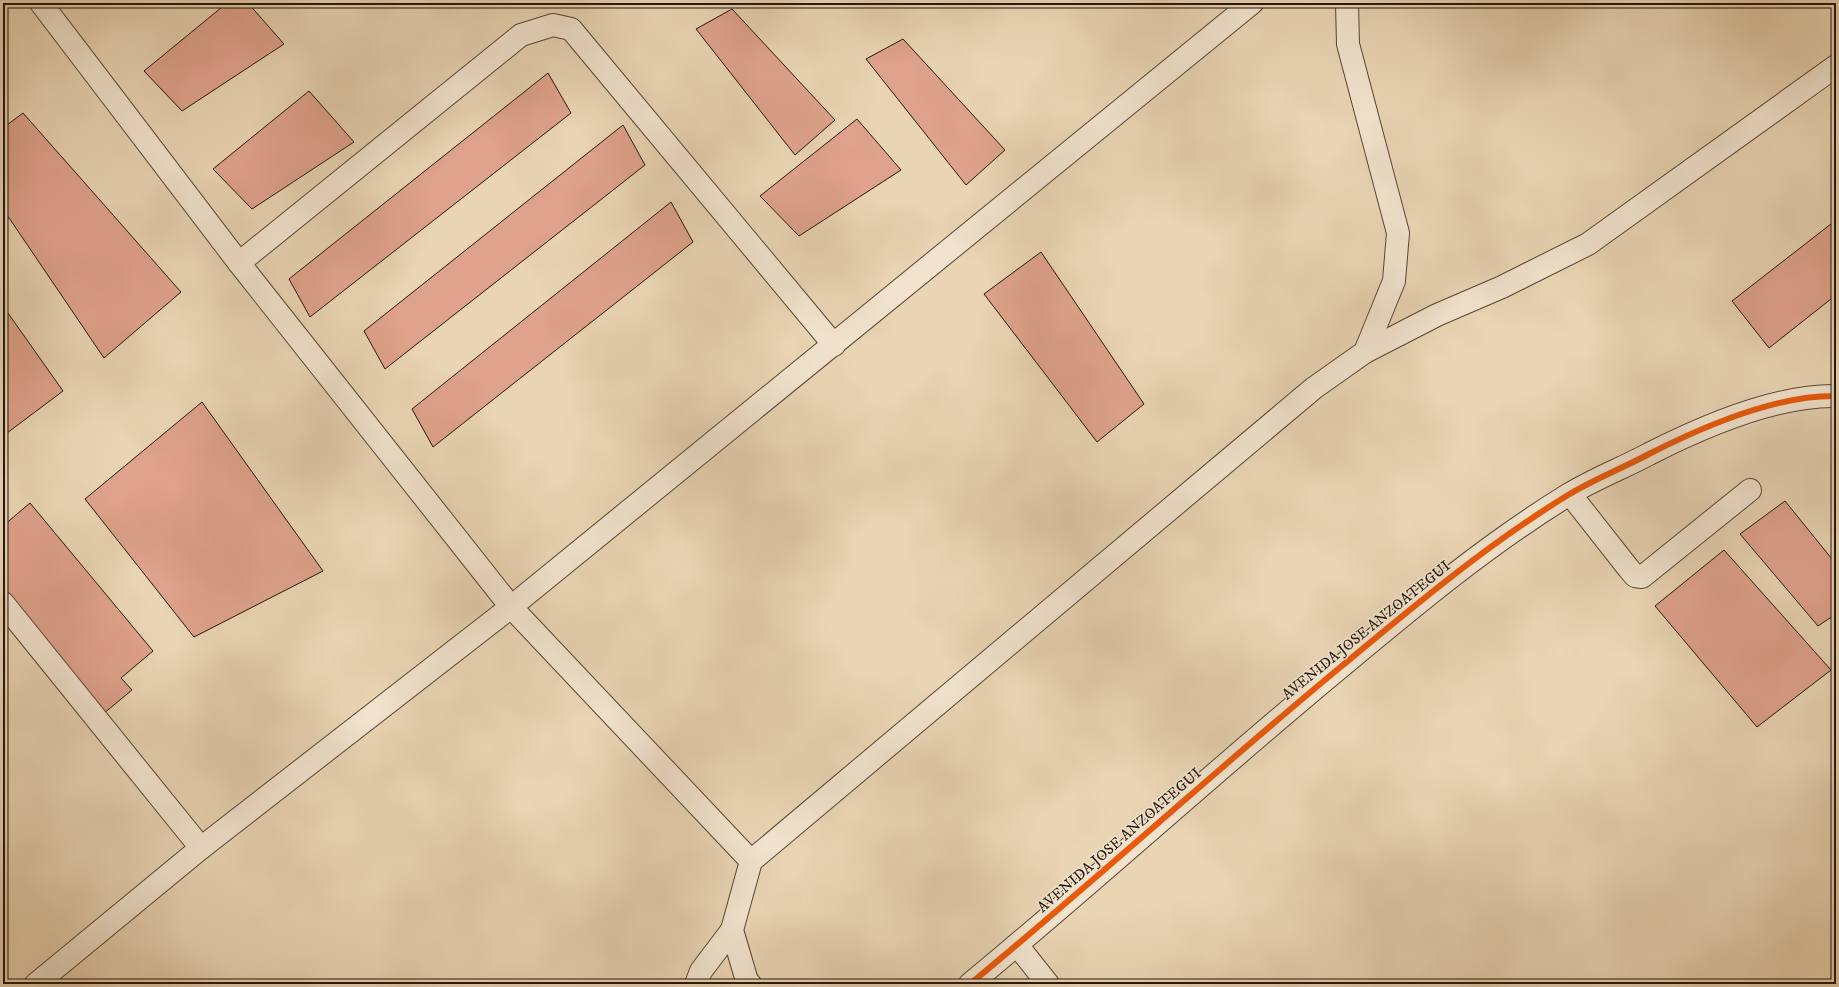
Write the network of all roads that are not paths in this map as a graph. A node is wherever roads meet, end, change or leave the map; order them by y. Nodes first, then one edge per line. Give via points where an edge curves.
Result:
1 (40, 3) edge
2 (1252, 3) edge
3 (1347, 3) edge
4 (1836, 66) edge
5 (239, 263) junction
6 (834, 344) junction
7 (1365, 352) junction
8 (1836, 396) edge
9 (1750, 490) dead end
10 (1570, 494) junction
11 (3, 603) edge
12 (511, 607) junction
13 (201, 848) junction
14 (751, 861) junction
15 (732, 930) junction
16 (1017, 945) junction
17 (36, 984) edge
18 (696, 984) edge
19 (750, 984) edge
20 (970, 984) edge
21 (1048, 984) edge

1 - 5 street
2 - 6 street
3 - 7 street via 1348,44 1398,233 1394,281
4 - 7 street via 1588,244
5 - 6 street via 521,34 553,25 571,29
5 - 12 street
6 - 12 street
7 - 14 street via 1314,388
8 - 10 street, AVENIDA JOSE ANZOATEGUI via 1814,396 1770,406 1692,432
9 - 10 street via 1642,577 1635,576
10 - 16 street, AVENIDA JOSE ANZOATEGUI via 1478,557 1366,645
11 - 13 street
12 - 13 street
12 - 14 street
13 - 17 street
14 - 15 street
15 - 18 street via 701,971
15 - 19 street
16 - 20 street, AVENIDA JOSE ANZOATEGUI
16 - 21 street

